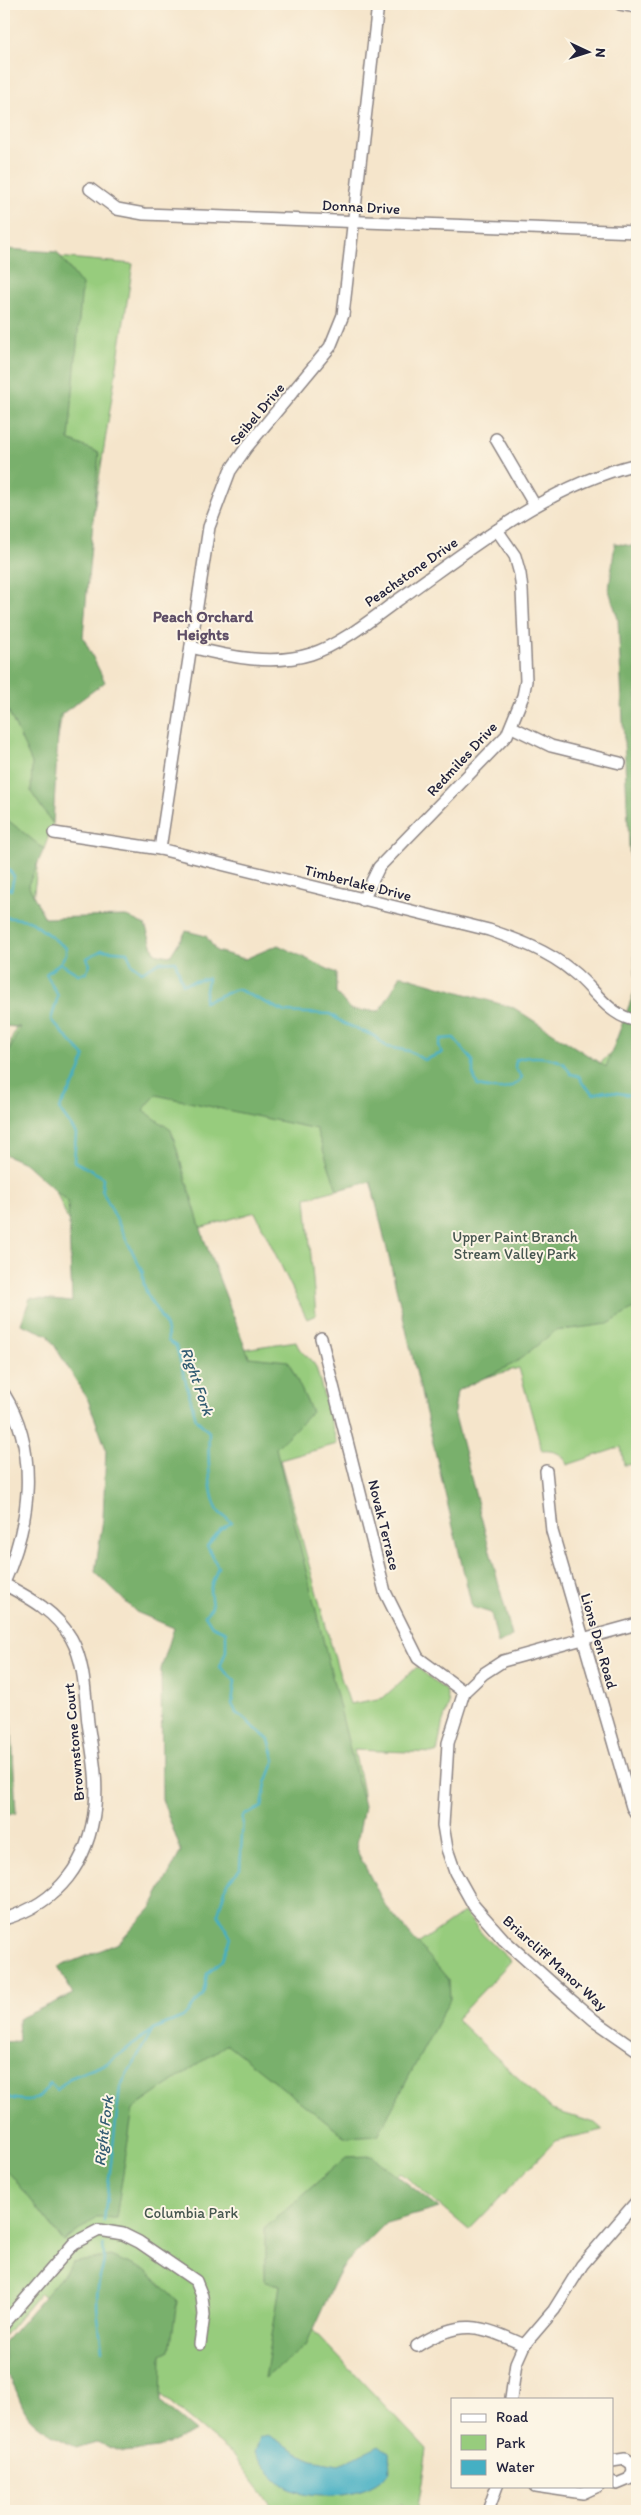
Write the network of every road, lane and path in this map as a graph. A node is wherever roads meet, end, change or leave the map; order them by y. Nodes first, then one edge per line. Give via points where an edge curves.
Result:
1 (378, 4) edge
2 (620, 4) edge
3 (637, 7) edge
4 (90, 189) dead end
5 (354, 223) junction
6 (637, 232) edge
7 (496, 439) dead end
8 (637, 464) edge
9 (534, 504) junction
10 (496, 530) junction
11 (191, 647) junction
12 (512, 728) junction
13 (620, 763) dead end
14 (54, 833) dead end
15 (160, 849) junction
16 (363, 900) junction
17 (630, 1019) dead end
18 (321, 1338) dead end
19 (4, 1394) edge
20 (546, 1471) dead end
21 (4, 1583) edge
22 (637, 1624) edge
23 (582, 1638) junction
24 (464, 1692) junction
25 (637, 1816) edge
26 (4, 1919) edge
27 (637, 2050) edge
28 (637, 2201) edge
29 (4, 2324) edge
30 (200, 2344) dead end
31 (524, 2345) junction
32 (417, 2346) dead end
33 (511, 2398) edge
34 (614, 2461) edge
35 (614, 2483) edge
36 (496, 2488) edge
37 (551, 2488) edge
38 (593, 2488) edge
39 (488, 2511) edge

1 - 5 street, Seibel Drive
2 - 3 street
4 - 5 street, Donna Drive via 116,210 144,214
5 - 6 street, Donna Drive
5 - 11 street, Seibel Drive via 343,315 330,347 246,448 222,487 209,527
7 - 9 street
8 - 9 street, Peachstone Drive via 578,483
9 - 10 street, Peachstone Drive
10 - 11 street, Peachstone Drive via 370,620 312,654 271,660
10 - 12 street, Redmiles Drive via 515,556 522,590 526,680
11 - 15 street, Seibel Drive
12 - 13 street via 551,746
12 - 16 street, Redmiles Drive via 379,867
14 - 15 street, Timberlake Drive
15 - 16 street, Timberlake Drive
16 - 17 street, Timberlake Drive via 489,930 538,948 572,970 618,1015
18 - 24 street, Novak Terrace via 385,1592 418,1658
19 - 21 street via 20,1429 28,1486 17,1553
20 - 23 street, Lions Den Road via 552,1531
21 - 26 street, Brownstone Court via 48,1610 71,1638 82,1667 95,1779 95,1806 88,1846 70,1877 53,1895 18,1915
22 - 23 street, Briarcliff Manor Way
23 - 24 street, Briarcliff Manor Way via 503,1661
23 - 25 street, Lions Den Road
24 - 27 street, Briarcliff Manor Way via 448,1743 444,1784 443,1825 455,1872 474,1906 504,1940 594,2020
28 - 31 street via 582,2265 554,2310
29 - 30 street via 74,2244 99,2230 123,2234 139,2242 196,2281 204,2315
31 - 32 street via 479,2326 435,2334
31 - 33 street via 516,2363
34 - 35 street via 626,2459 632,2464 633,2471 629,2480
36 - 39 street
37 - 38 street via 583,2492

